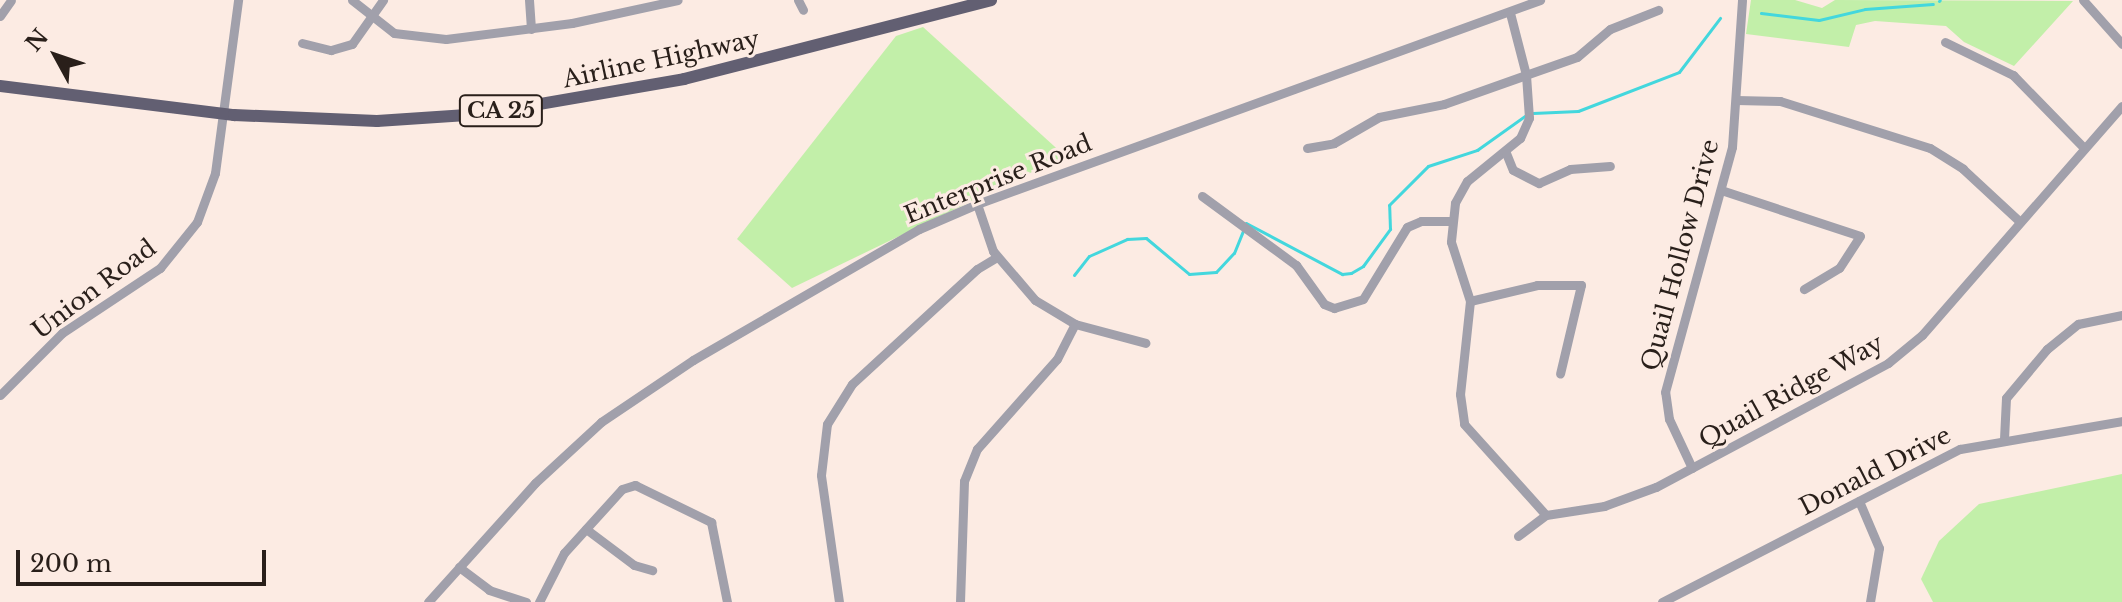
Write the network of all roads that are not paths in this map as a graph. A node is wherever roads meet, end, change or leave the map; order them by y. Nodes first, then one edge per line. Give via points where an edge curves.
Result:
1 (11, 0) edge
2 (238, 0) edge
3 (352, 0) edge
4 (383, 0) edge
5 (529, 0) edge
6 (678, 0) edge
7 (991, 0) edge
8 (1540, 0) edge
9 (1742, 0) edge
10 (2083, 0) edge
11 (1658, 10) dead end
12 (1510, 13) junction
13 (373, 15) junction
14 (0, 16) edge
15 (531, 29) junction
16 (1945, 42) dead end
17 (302, 43) dead end
18 (2122, 44) edge
19 (1526, 75) junction
20 (0, 86) edge
21 (1736, 100) junction
22 (2122, 106) edge
23 (224, 115) junction
24 (2082, 146) junction
25 (1307, 148) dead end
26 (1506, 153) junction
27 (1610, 166) dead end
28 (1721, 190) junction
29 (1202, 196) dead end
30 (977, 204) junction
31 (2018, 220) junction
32 (1450, 221) junction
33 (997, 257) junction
34 (1804, 289) dead end
35 (1470, 301) junction
36 (2122, 315) edge
37 (1075, 324) junction
38 (1146, 343) dead end
39 (1560, 374) dead end
40 (0, 395) edge
41 (2122, 421) edge
42 (2004, 439) junction
43 (1692, 468) junction
44 (1859, 501) junction
45 (1546, 515) junction
46 (586, 529) junction
47 (1518, 536) dead end
48 (459, 567) junction
49 (652, 570) dead end
50 (428, 602) edge
51 (526, 602) edge
52 (539, 602) edge
53 (727, 602) edge
54 (839, 602) edge
55 (960, 602) edge
56 (1662, 602) edge
57 (1870, 602) edge

1 - 14 street
2 - 23 street, Union Road
3 - 13 street
4 - 13 street
5 - 15 street
6 - 15 street
7 - 23 main road, Airline Highway / CA 25 via 699,76 549,105 377,121
8 - 12 street, Enterprise Road
9 - 21 street, Quail Hollow Drive
10 - 18 street
11 - 19 street via 1610,29 1577,57
12 - 19 street
12 - 30 street, Enterprise Road
13 - 15 street via 394,33 423,38
13 - 17 street via 359,38 345,47
16 - 24 street via 2009,72
19 - 25 street via 1444,104 1388,114 1334,143
19 - 26 street via 1529,118
20 - 23 main road, Airline Highway / CA 25
21 - 28 street, Quail Hollow Drive
21 - 31 street via 1780,101 1930,148 1963,169
22 - 24 street, Quail Ridge Way
23 - 40 street, Union Road via 213,183 183,242 148,277 62,333
24 - 31 street, Quail Ridge Way
26 - 27 street via 1513,170 1539,183 1582,166
26 - 32 street via 1467,181
28 - 34 street via 1860,236 1839,268
28 - 43 street, Quail Hollow Drive via 1665,392 1669,419
29 - 32 street via 1290,260 1324,304 1334,308 1363,299 1407,227 1421,221
30 - 33 street
30 - 48 street, Enterprise Road via 813,288 641,393 579,440
31 - 43 street, Quail Ridge Way via 1922,335 1888,363
32 - 35 street via 1453,255
33 - 37 street via 1035,300
33 - 54 street via 977,269 852,384 827,424 821,475
35 - 39 street via 1537,285 1581,285
35 - 45 street via 1460,394 1464,424
36 - 42 street via 2078,324 2047,349 2006,398
37 - 38 street
37 - 55 street via 1057,359 977,449 968,470
41 - 42 street, Donald Drive
42 - 44 street, Donald Drive via 1960,449
43 - 45 street, Quail Ridge Way via 1604,506
44 - 56 street, Donald Drive
44 - 57 street via 1878,541
45 - 47 street
46 - 49 street via 634,565
46 - 52 street via 549,575
46 - 53 street via 622,489 635,485 711,522
48 - 50 street, Enterprise Road
48 - 51 street via 489,590

